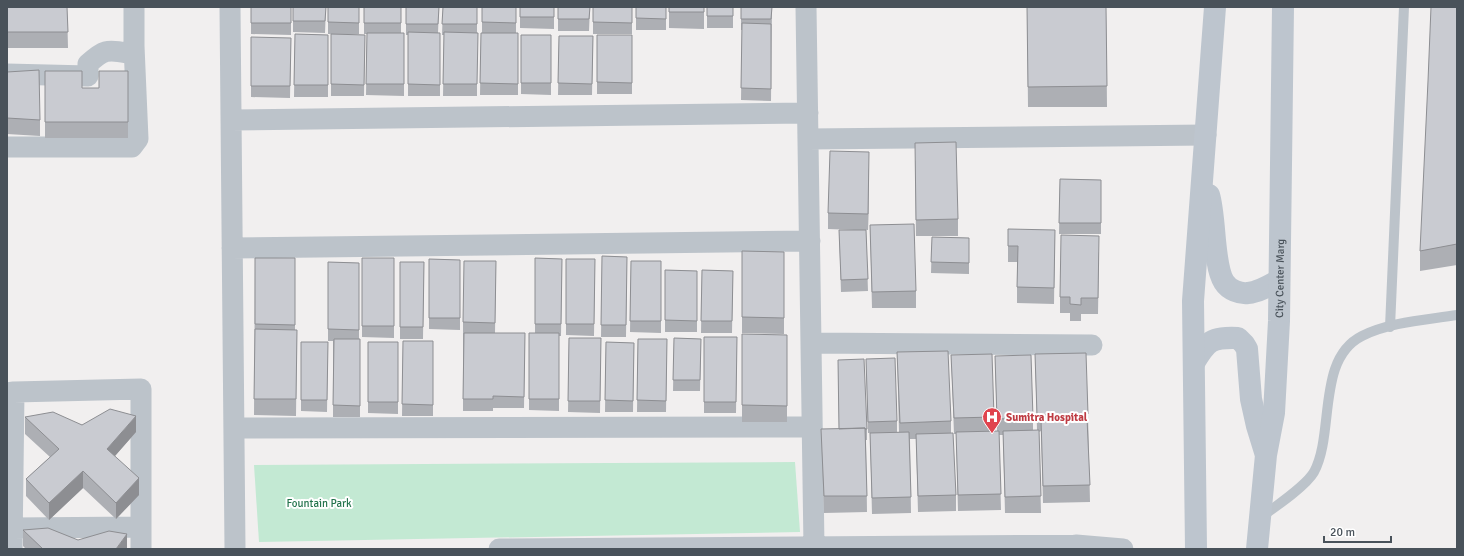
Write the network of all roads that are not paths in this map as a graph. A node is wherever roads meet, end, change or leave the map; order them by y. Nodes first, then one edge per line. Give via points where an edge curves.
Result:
1 (134, 7) edge
2 (230, 7) edge
3 (806, 7) edge
4 (1215, 7) edge
5 (1283, 7) edge
6 (1404, 7) edge
7 (134, 46) junction
8 (7, 74) edge
9 (88, 76) junction
10 (89, 99) edge
11 (808, 113) junction
12 (231, 120) junction
13 (1206, 134) junction
14 (808, 139) junction
15 (7, 147) edge
16 (1203, 176) junction
17 (810, 241) junction
18 (232, 248) junction
19 (1279, 280) junction
20 (1457, 315) edge
21 (1390, 327) junction
22 (811, 343) junction
23 (1092, 345) dead end
24 (1194, 363) junction
25 (11, 392) edge
26 (812, 427) junction
27 (234, 428) junction
28 (1266, 455) junction
29 (9, 492) edge
30 (1260, 519) junction
31 (140, 527) junction
32 (12, 528) junction
33 (814, 547) junction
34 (1076, 547) edge
35 (12, 549) edge
36 (141, 549) edge
37 (235, 549) edge
38 (499, 549) edge
39 (1123, 549) edge
40 (1196, 549) edge
41 (1256, 549) edge

1 - 7 street
2 - 12 street
3 - 11 street
4 - 13 street
5 - 19 street, City Center Marg
6 - 21 lane
7 - 9 street via 127,53 108,50 98,55 88,64
7 - 15 street via 138,138 132,147
8 - 9 street
9 - 10 street
11 - 12 street
11 - 14 street
12 - 18 street
13 - 14 street
13 - 16 street
14 - 17 street
16 - 19 street via 1211,201 1219,268 1225,284 1248,293
16 - 24 street via 1193,301
17 - 18 street
17 - 22 street
18 - 27 street
19 - 28 street, City Center Marg via 1274,413
20 - 21 lane
21 - 30 lane via 1361,336 1346,348 1334,370 1322,454 1313,473 1292,494
22 - 23 street
22 - 26 street
24 - 28 street via 1207,343 1214,340 1238,338 1244,344 1256,426
24 - 40 street
25 - 29 street
25 - 31 street via 141,389
26 - 27 street
26 - 33 street
27 - 37 street
28 - 30 street, City Center Marg
29 - 32 street
30 - 41 street, City Center Marg
31 - 32 street
31 - 36 street
32 - 35 street
33 - 34 street
33 - 38 street
34 - 39 street

